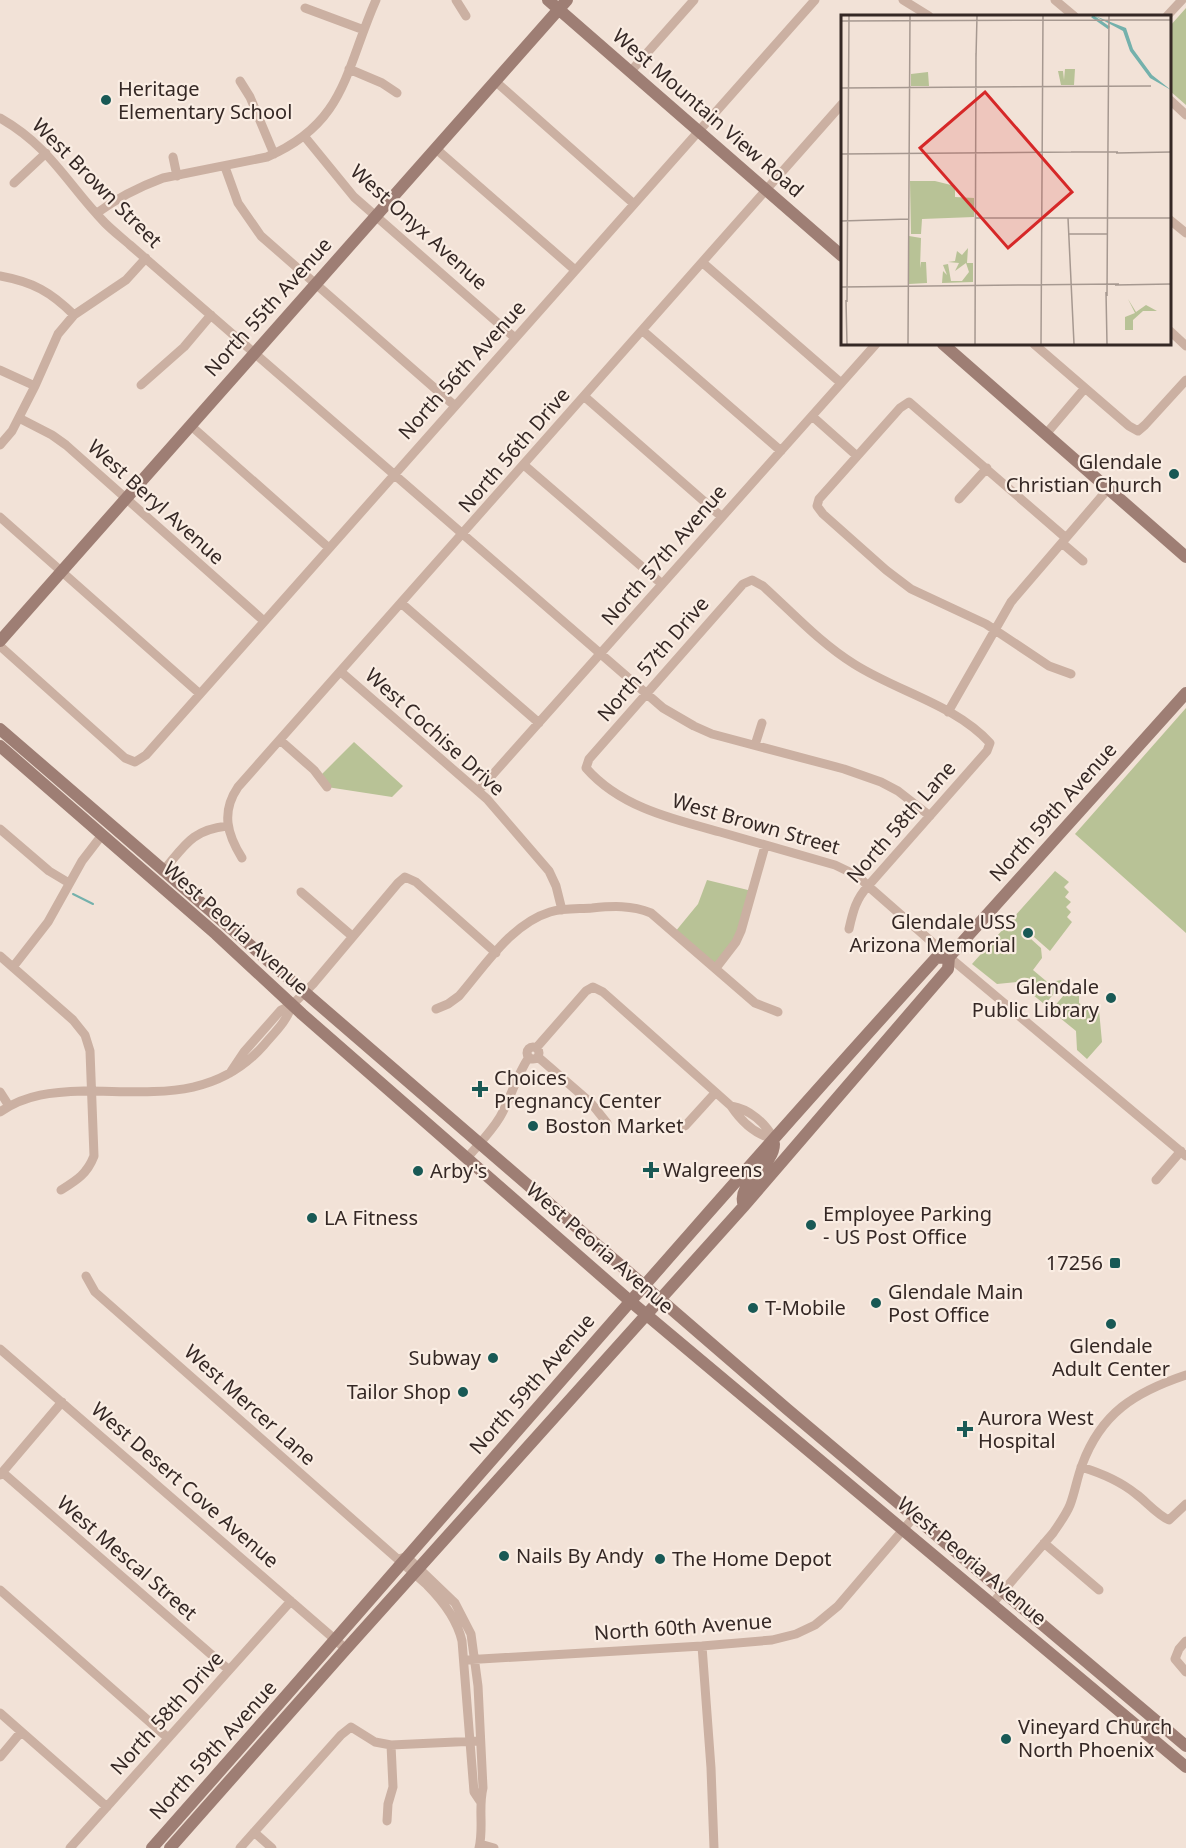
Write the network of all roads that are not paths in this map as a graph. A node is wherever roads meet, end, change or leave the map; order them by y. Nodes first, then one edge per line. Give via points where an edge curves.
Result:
1 (376, 0) edge
2 (456, 0) edge
3 (548, 0) edge
4 (694, 0) edge
5 (815, 0) edge
6 (903, 0) edge
7 (1055, 0) edge
8 (1182, 0) edge
9 (563, 5) edge
10 (305, 8) dead end
11 (926, 15) edge
12 (1073, 15) edge
13 (1168, 15) edge
14 (466, 16) dead end
15 (364, 30) junction
16 (350, 69) junction
17 (630, 71) junction
18 (240, 81) dead end
19 (495, 81) junction
20 (397, 93) dead end
21 (1171, 101) edge
22 (841, 106) edge
23 (1186, 115) edge
24 (0, 118) edge
25 (698, 131) junction
26 (305, 137) junction
27 (435, 148) junction
28 (46, 153) junction
29 (274, 154) junction
30 (173, 157) dead end
31 (225, 166) junction
32 (177, 176) junction
33 (14, 183) dead end
34 (767, 190) junction
35 (634, 204) junction
36 (97, 213) junction
37 (375, 215) junction
38 (1171, 221) edge
39 (1186, 233) edge
40 (841, 254) edge
41 (146, 258) junction
42 (703, 263) junction
43 (575, 270) junction
44 (0, 276) edge
45 (315, 283) junction
46 (74, 315) junction
47 (211, 315) junction
48 (643, 331) junction
49 (1171, 332) edge
50 (515, 338) junction
51 (875, 345) edge
52 (944, 345) edge
53 (1035, 345) edge
54 (1186, 346) edge
55 (254, 352) junction
56 (0, 370) edge
57 (1186, 380) edge
58 (841, 383) junction
59 (141, 384) dead end
60 (35, 386) junction
61 (1085, 388) junction
62 (585, 397) junction
63 (455, 406) junction
64 (812, 416) junction
65 (19, 418) junction
66 (190, 425) junction
67 (1046, 434) junction
68 (0, 445) edge
69 (781, 450) junction
70 (857, 456) junction
71 (524, 465) junction
72 (987, 468) junction
73 (394, 474) junction
74 (1108, 489) junction
75 (125, 498) junction
76 (959, 500) dead end
77 (0, 517) edge
78 (722, 517) junction
79 (463, 535) junction
80 (1064, 540) junction
81 (329, 548) junction
82 (1186, 557) edge
83 (1083, 561) dead end
84 (62, 571) junction
85 (662, 584) junction
86 (401, 603) junction
87 (264, 621) junction
88 (994, 629) junction
89 (0, 641) edge
90 (0, 646) edge
91 (601, 654) junction
92 (341, 672) junction
93 (1071, 674) dead end
94 (1186, 693) edge
95 (200, 694) junction
96 (646, 695) junction
97 (948, 712) junction
98 (539, 723) junction
99 (762, 723) dead end
100 (0, 729) edge
101 (280, 740) junction
102 (755, 745) junction
103 (0, 747) edge
104 (586, 768) joint
105 (327, 787) dead end
106 (478, 791) junction
107 (930, 816) junction
108 (227, 826) junction
109 (0, 829) edge
110 (102, 836) junction
111 (765, 846) junction
112 (242, 858) dead end
113 (164, 870) junction
114 (69, 883) junction
115 (868, 886) junction
116 (301, 892) dead end
117 (562, 910) junction
118 (849, 929) dead end
119 (352, 936) junction
120 (496, 953) junction
121 (0, 956) edge
122 (949, 957) junction
123 (13, 967) junction
124 (716, 968) junction
125 (304, 993) junction
126 (292, 1005) junction
127 (436, 1009) dead end
128 (778, 1012) dead end
129 (535, 1054) junction
130 (93, 1091) junction
131 (0, 1092) edge
132 (715, 1093) junction
133 (9, 1106) junction
134 (0, 1112) edge
135 (607, 1123) dead end
136 (685, 1126) dead end
137 (774, 1139) junction
138 (480, 1144) junction
139 (1183, 1154) edge
140 (467, 1158) junction
141 (1156, 1180) dead end
142 (61, 1190) dead end
143 (744, 1206) junction
144 (86, 1276) dead end
145 (644, 1285) junction
146 (661, 1299) junction
147 (630, 1301) junction
148 (647, 1315) junction
149 (0, 1349) edge
150 (1186, 1375) edge
151 (62, 1402) junction
152 (783, 1406) junction
153 (772, 1420) junction
154 (1081, 1467) junction
155 (1, 1474) edge
156 (1186, 1504) edge
157 (914, 1517) junction
158 (903, 1528) junction
159 (1044, 1543) junction
160 (401, 1560) junction
161 (417, 1571) junction
162 (0, 1590) edge
163 (1099, 1590) dead end
164 (1002, 1592) junction
165 (291, 1601) junction
166 (992, 1604) junction
167 (336, 1640) junction
168 (1186, 1641) edge
169 (702, 1646) junction
170 (346, 1649) junction
171 (464, 1660) junction
172 (476, 1660) junction
173 (229, 1670) junction
174 (1186, 1672) edge
175 (1086, 1683) junction
176 (0, 1713) edge
177 (21, 1732) junction
178 (1169, 1732) junction
179 (168, 1738) junction
180 (476, 1741) junction
181 (391, 1745) junction
182 (1186, 1746) edge
183 (0, 1757) edge
184 (1186, 1767) edge
185 (107, 1807) junction
186 (387, 1821) dead end
187 (254, 1832) junction
188 (480, 1846) edge
189 (70, 1848) edge
190 (152, 1848) edge
191 (171, 1848) edge
192 (240, 1848) edge
193 (272, 1848) edge
194 (494, 1848) edge
195 (714, 1848) edge

1 - 15 street
2 - 14 street
3 - 9 main road, West Mountain View Road
4 - 17 street
5 - 25 street, North 56th Avenue
6 - 11 street
7 - 12 street
8 - 13 street
9 - 17 main road, West Mountain View Road
9 - 19 main road, North 55th Avenue
10 - 15 street
15 - 16 street
16 - 20 street
16 - 26 street via 333,105
17 - 25 main road, West Mountain View Road
18 - 29 street
19 - 27 main road, North 55th Avenue
19 - 35 street
21 - 23 street
22 - 34 street, North 56th Drive
24 - 28 street, West Brown Street
25 - 34 main road, West Mountain View Road
25 - 35 street, North 56th Avenue
26 - 29 street
26 - 37 street, West Onyx Avenue via 354,197
27 - 37 main road, North 55th Avenue
27 - 43 street
28 - 33 street
28 - 36 street, West Brown Street
29 - 31 street
30 - 32 street
31 - 32 street
31 - 45 street via 235,197 261,236
32 - 36 street via 129,192
34 - 40 main road, West Mountain View Road
34 - 42 street, North 56th Drive
35 - 43 street, North 56th Avenue
36 - 41 street, West Brown Street
37 - 45 main road, North 55th Avenue
37 - 50 street, West Onyx Avenue
38 - 39 street
41 - 46 street via 126,280
41 - 47 street, West Brown Street
42 - 48 street, North 56th Drive
42 - 58 street
43 - 50 street, North 56th Avenue
44 - 46 street via 33,284
45 - 55 main road, North 55th Avenue
45 - 63 street
46 - 60 street via 58,334
47 - 55 street, West Brown Street
47 - 59 street via 178,352
48 - 62 street, North 56th Drive
48 - 69 street
49 - 54 street
50 - 63 street, North 56th Avenue
51 - 58 street, North 57th Avenue
52 - 67 main road
53 - 61 street
55 - 66 main road, North 55th Avenue
55 - 73 street, West Brown Street
56 - 60 street
57 - 61 street via 1138,431
58 - 64 street, North 57th Avenue
60 - 65 street
61 - 67 street
62 - 71 street, North 56th Drive
62 - 78 street
63 - 73 street, North 56th Avenue
64 - 69 street, North 57th Avenue
64 - 70 street
65 - 68 street
65 - 75 street, West Beryl Avenue via 52,435
66 - 75 main road, North 55th Avenue
66 - 81 street
67 - 74 main road
69 - 78 street, North 57th Avenue
70 - 72 street via 909,402
70 - 88 street via 819,499 817,506 823,514 911,589
71 - 79 street, North 56th Drive
71 - 85 street
72 - 76 street
72 - 80 street
73 - 79 street, West Brown Street
73 - 81 street, North 56th Avenue
74 - 80 street
74 - 82 main road
75 - 84 main road, North 55th Avenue
75 - 87 street, West Beryl Avenue
77 - 84 street
78 - 85 street, North 57th Avenue
79 - 86 street, North 56th Drive
79 - 91 street, West Brown Street
80 - 83 street
80 - 88 street via 1011,602
81 - 87 street, North 56th Avenue
84 - 89 main road, North 55th Avenue
84 - 95 street
85 - 91 street, North 57th Avenue
86 - 92 street, North 56th Drive
86 - 98 street
87 - 95 street, North 56th Avenue
88 - 93 street via 1049,666
88 - 97 street
90 - 95 street, North 56th Avenue via 125,758 135,762 146,755
91 - 96 street, West Brown Street
91 - 98 street, North 57th Avenue
92 - 101 street, North 56th Drive
92 - 106 street, West Cochise Drive
94 - 122 main road, North 59th Avenue
96 - 97 street, North 57th Drive via 743,584 752,580 842,657
96 - 102 street via 694,726
96 - 104 street, North 57th Drive via 589,759
97 - 107 street, North 58th Lane via 990,743
98 - 106 street, North 57th Avenue
99 - 102 street
100 - 113 main road, West Peoria Avenue
101 - 105 street
101 - 108 street, North 56th Drive via 234,793
102 - 107 street via 881,782
103 - 110 main road, West Peoria Avenue
104 - 111 street, West Brown Street via 613,791 652,812
106 - 117 street, West Cochise Drive via 549,871
107 - 115 street, North 58th Lane
108 - 112 street
108 - 113 street via 201,831
109 - 114 street
110 - 114 street
110 - 126 main road, West Peoria Avenue
111 - 115 street, West Brown Street via 835,866 858,876
111 - 124 street via 741,931
113 - 125 main road, West Peoria Avenue
114 - 123 street via 48,922
115 - 118 street, North 58th Lane via 854,906
115 - 122 street, West Brown Street
116 - 119 street
117 - 120 street via 522,925
117 - 124 street via 618,906 640,909 660,920
119 - 120 street via 405,877 416,882
119 - 125 street
120 - 127 street via 459,996
121 - 123 street
122 - 137 main road, North 59th Avenue via 936,958
122 - 139 street, West Brown Street
122 - 143 main road, North 59th Avenue via 948,969
123 - 130 street via 85,1035
124 - 128 street via 755,1003
125 - 126 street
125 - 138 main road, West Peoria Avenue
126 - 130 street via 281,1010 230,1073 208,1084 185,1090
126 - 140 main road, West Peoria Avenue
129 - 132 street via 586,990 593,987
129 - 135 street via 591,1103
129 - 138 street
130 - 133 street via 49,1092
130 - 142 street via 94,1156 90,1168
131 - 133 street
132 - 136 street
132 - 137 street via 730,1106 749,1112
133 - 134 street
137 - 143 main road via 771,1155 744,1191
137 - 145 main road, North 59th Avenue
138 - 140 street
138 - 145 main road, West Peoria Avenue
139 - 141 street
140 - 147 main road, West Peoria Avenue
143 - 146 main road, North 59th Avenue
144 - 160 street, West Mercer Lane via 95,1292
145 - 146 main road, West Peoria Avenue
145 - 147 main road, North 59th Avenue
146 - 148 main road, North 59th Avenue
146 - 152 main road, West Peoria Avenue
147 - 148 main road, West Peoria Avenue
147 - 160 main road, North 59th Avenue
148 - 153 main road, West Peoria Avenue
148 - 161 main road, North 59th Avenue
149 - 151 street, West Desert Cove Avenue
150 - 154 street via 1118,1408 1100,1428
151 - 155 street
151 - 165 street, West Desert Cove Avenue
152 - 153 main road
152 - 157 main road, West Peoria Avenue
153 - 158 main road, West Peoria Avenue
154 - 156 street via 1114,1479 1169,1520
154 - 159 street via 1070,1506
155 - 173 street, West Mescal Street
157 - 158 street, North 60th Avenue
157 - 164 main road, West Peoria Avenue
158 - 166 main road, West Peoria Avenue
158 - 169 street, North 60th Avenue via 838,1606 816,1625 772,1640
159 - 163 street
159 - 164 street
160 - 161 street, West Mercer Lane
160 - 167 main road, North 59th Avenue
161 - 170 main road, North 59th Avenue
161 - 171 street, West Mercer Lane via 456,1624
161 - 172 street, West Mercer Lane via 446,1593 463,1616
162 - 179 street
164 - 166 street
164 - 178 main road, West Peoria Avenue
165 - 167 street, West Desert Cove Avenue
165 - 173 street, North 58th Drive
166 - 175 main road, West Peoria Avenue
167 - 170 street, West Desert Cove Avenue
167 - 190 main road, North 59th Avenue
168 - 174 street via 1174,1659
169 - 172 street, North 60th Avenue
169 - 195 street
170 - 191 main road, North 59th Avenue
171 - 172 street, North 60th Avenue
171 - 180 street
172 - 180 street
173 - 179 street, North 58th Drive
175 - 178 main road via 1098,1682 1146,1722
175 - 184 main road, West Peoria Avenue
176 - 177 street
177 - 183 street
177 - 185 street
178 - 182 main road, West Peoria Avenue
179 - 185 street, North 58th Drive
180 - 181 street
180 - 188 street via 483,1788
181 - 186 street via 393,1787
181 - 187 street via 375,1742 351,1727
185 - 189 street, North 58th Drive
187 - 192 street
187 - 193 street
188 - 194 street

